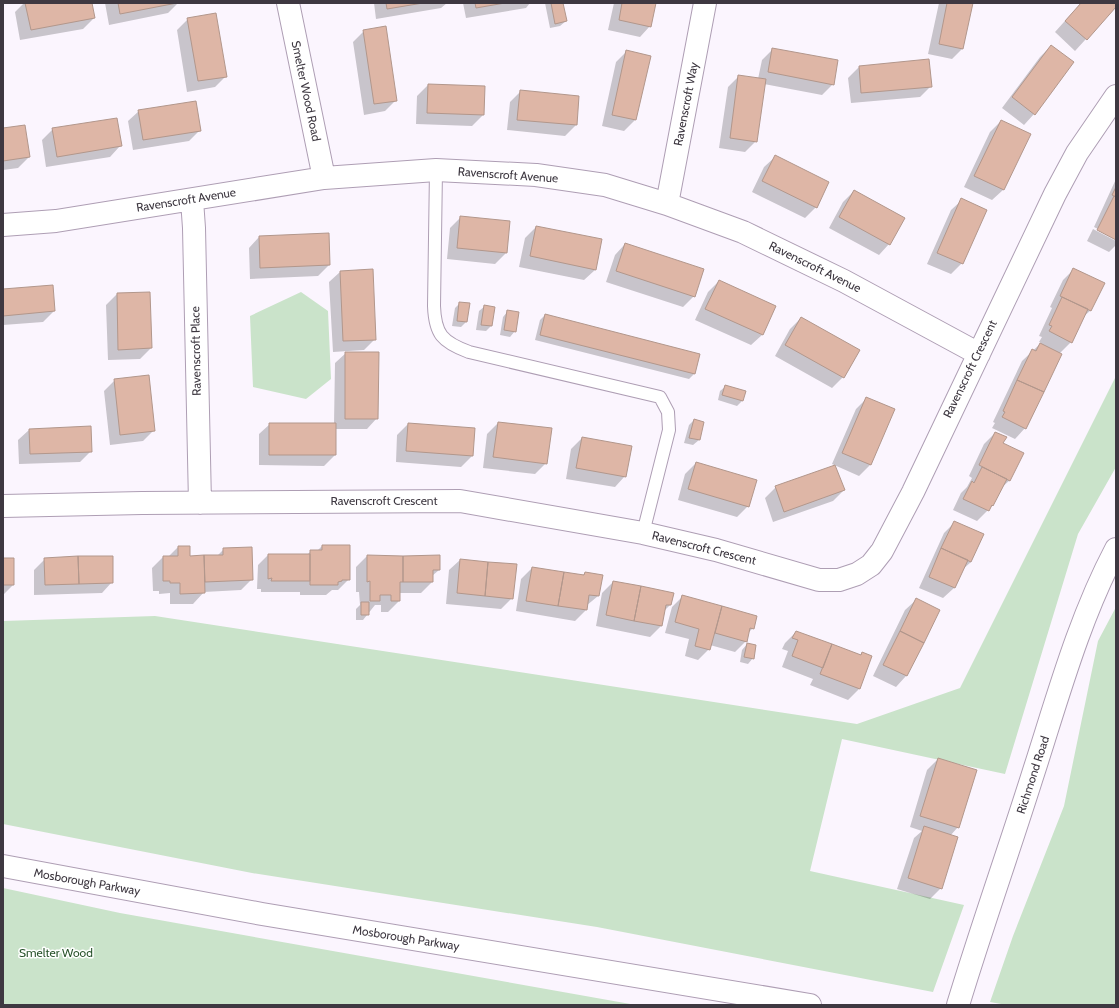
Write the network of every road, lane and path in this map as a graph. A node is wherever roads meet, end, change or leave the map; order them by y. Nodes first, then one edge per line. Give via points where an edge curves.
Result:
1 (288, 3) edge
2 (705, 3) edge
3 (1116, 96) edge
4 (436, 170) junction
5 (324, 178) junction
6 (192, 200) junction
7 (667, 204) junction
8 (3, 225) edge
9 (978, 354) junction
10 (200, 503) junction
11 (3, 506) edge
12 (643, 533) junction
13 (1116, 549) edge
14 (3, 866) edge
15 (810, 1005) edge
16 (958, 1005) edge

1 - 5 main road, Smelter Wood Road
2 - 7 main road, Ravenscroft Way
3 - 9 main road, Ravenscroft Crescent via 1077,153 1055,194
4 - 5 main road, Ravenscroft Avenue
4 - 7 main road, Ravenscroft Avenue via 529,175 605,185
4 - 12 lane via 435,317 440,336 453,346 469,352 660,397 668,412 669,430
5 - 6 main road, Ravenscroft Avenue
6 - 8 main road, Ravenscroft Avenue via 56,221
6 - 10 main road, Ravenscroft Place
7 - 9 main road, Ravenscroft Avenue via 749,235 844,281
9 - 12 main road, Ravenscroft Crescent via 913,492 882,551 871,565 856,574 839,580 819,580 716,550
10 - 11 main road, Ravenscroft Crescent
10 - 12 main road, Ravenscroft Crescent via 460,501
13 - 16 main road, Richmond Road via 1103,573 1069,657 1002,874
14 - 15 main road, Mosborough Parkway via 262,914

